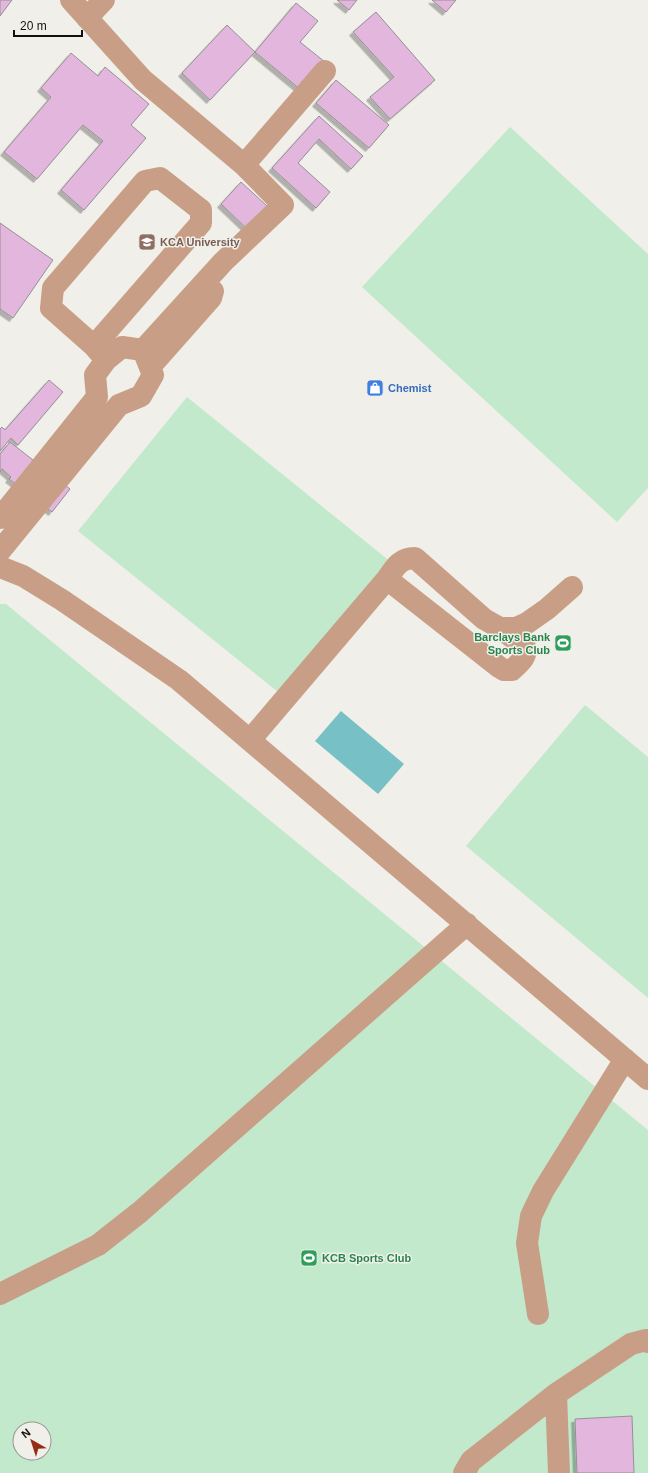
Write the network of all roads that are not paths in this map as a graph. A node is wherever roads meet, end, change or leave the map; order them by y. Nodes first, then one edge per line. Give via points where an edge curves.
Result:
1 (71, 0) edge
2 (104, 0) edge
3 (87, 18) junction
4 (325, 71) dead end
5 (244, 165) junction
6 (100, 353) junction
7 (146, 359) junction
8 (97, 397) junction
9 (119, 405) junction
10 (0, 518) edge
11 (0, 551) edge
12 (0, 566) edge
13 (386, 579) junction
14 (572, 587) dead end
15 (500, 628) junction
16 (250, 740) junction
17 (467, 924) junction
18 (625, 1060) junction
19 (648, 1079) edge
20 (0, 1294) edge
21 (538, 1314) dead end
22 (648, 1342) edge
23 (556, 1394) junction
24 (464, 1473) edge
25 (559, 1473) edge

1 - 3 street
2 - 3 street
3 - 5 street via 143,80
4 - 5 street
5 - 7 street via 283,205 223,262
6 - 6 street via 51,308 53,288 145,181 160,178 201,210 201,223
6 - 7 street via 122,346
6 - 8 street via 94,375
7 - 9 street via 153,375 141,396
8 - 9 street
8 - 10 street
9 - 11 street
12 - 16 street via 23,576 62,600 179,680
13 - 15 street via 398,563 407,558 415,558 484,619
13 - 15 street via 499,667 512,670 525,657 526,651
13 - 16 street
14 - 15 street via 527,623 516,628
16 - 17 street
17 - 18 street
17 - 20 street via 140,1212 98,1245
18 - 19 street
18 - 21 street via 543,1191 531,1216 527,1243
22 - 23 street via 646,1340 631,1344
23 - 24 street via 472,1461
23 - 25 street

